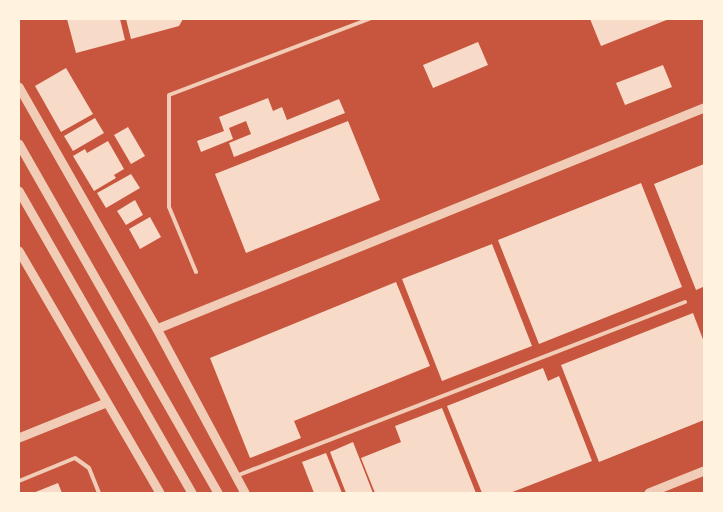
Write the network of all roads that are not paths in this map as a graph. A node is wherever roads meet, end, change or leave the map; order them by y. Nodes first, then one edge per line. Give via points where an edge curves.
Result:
1 (369, 19) edge
2 (19, 87) edge
3 (704, 108) edge
4 (19, 144) edge
5 (19, 191) edge
6 (20, 255) edge
7 (196, 272) dead end
8 (685, 302) dead end
9 (157, 329) junction
10 (106, 403) junction
11 (19, 438) edge
12 (704, 471) edge
13 (236, 476) junction
14 (19, 481) edge
15 (99, 493) edge
16 (160, 493) edge
17 (192, 493) edge
18 (218, 493) edge
19 (245, 493) edge
20 (649, 493) edge

1 - 7 lane via 169,95 169,207
2 - 9 street
3 - 9 street
4 - 18 street
5 - 17 street
6 - 10 street
8 - 13 lane
9 - 13 street
10 - 11 street
10 - 16 street
12 - 20 street
13 - 19 street
14 - 15 lane via 75,458 89,468

